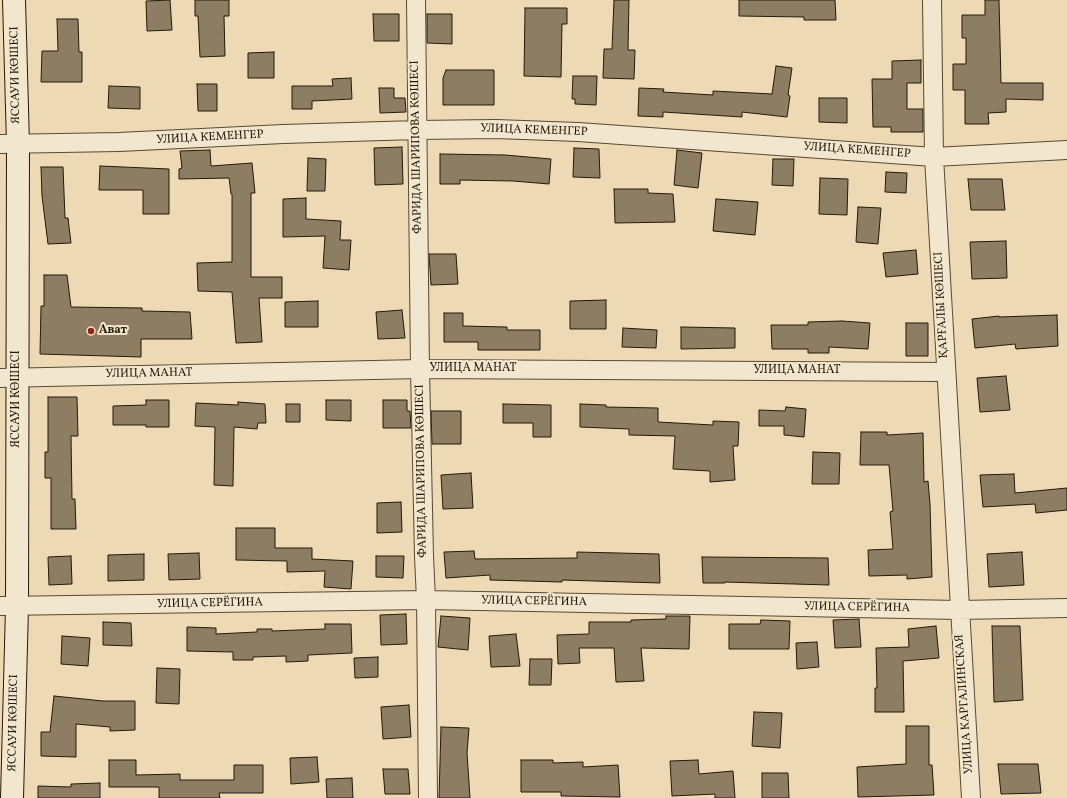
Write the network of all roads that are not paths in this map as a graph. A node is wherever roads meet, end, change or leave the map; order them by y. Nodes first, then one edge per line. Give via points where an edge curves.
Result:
1 (14, 0) edge
2 (416, 0) edge
3 (932, 0) edge
4 (417, 130) junction
5 (9, 144) edge
6 (1067, 150) edge
7 (934, 157) junction
8 (420, 369) junction
9 (946, 372) junction
10 (9, 377) edge
11 (426, 600) junction
12 (8, 606) edge
13 (1067, 608) edge
14 (959, 610) junction
15 (12, 798) edge
16 (428, 798) edge
17 (971, 798) edge

1 - 5 main road, ЯССАУИ КӨШЕСІ
2 - 4 street, ФАРИДА ШАРИПОВА КӨШЕСІ
3 - 7 street, ҚАРҒАЛЫ КӨШЕСІ
4 - 5 street, УЛИЦА КЕМЕНГЕР
4 - 7 street, УЛИЦА КЕМЕНГЕР via 578,132
4 - 8 street, ФАРИДА ШАРИПОВА КӨШЕСІ
5 - 10 main road, ЯССАУИ КӨШЕСІ
6 - 7 street, УЛИЦА КЕМЕНГЕР
7 - 9 street, ҚАРҒАЛЫ КӨШЕСІ
8 - 9 street, УЛИЦА МАНАТ
8 - 10 street, УЛИЦА МАНАТ
8 - 11 street, ФАРИДА ШАРИПОВА КӨШЕСІ
9 - 14 street, ҚАРҒАЛЫ КӨШЕСІ
10 - 12 main road, ЯССАУИ КӨШЕСІ
11 - 12 street, УЛИЦА СЕРЁГИНА
11 - 14 street, УЛИЦА СЕРЁГИНА
11 - 16 street, ФАРИДА ШАРИПОВА КӨШЕСІ
12 - 15 main road, ЯССАУИ КӨШЕСІ
13 - 14 street, УЛИЦА СЕРЁГИНА
14 - 17 street, УЛИЦА КАРГАЛИНСКАЯ

